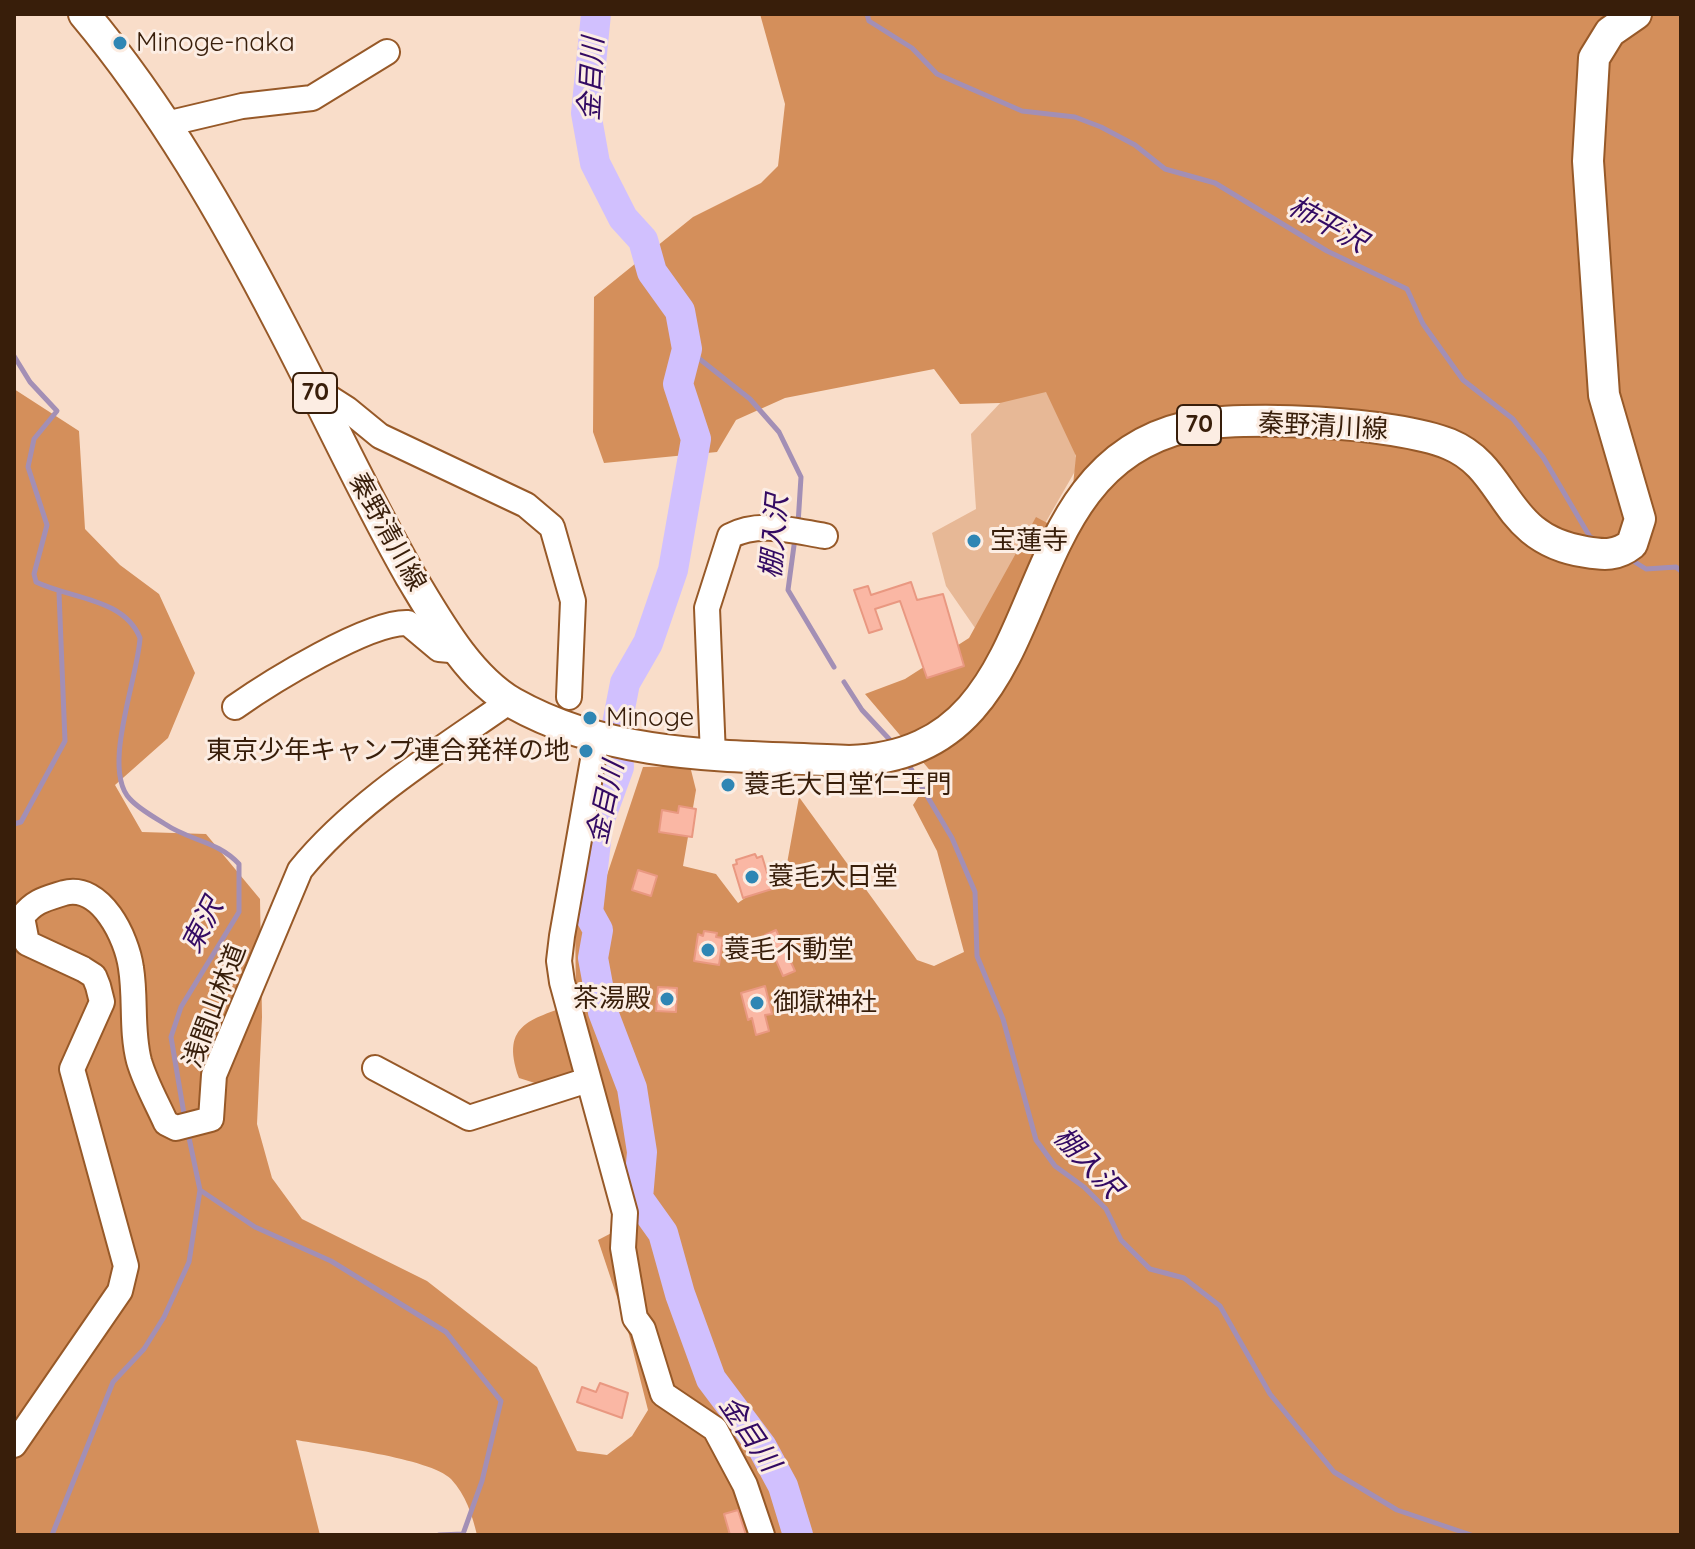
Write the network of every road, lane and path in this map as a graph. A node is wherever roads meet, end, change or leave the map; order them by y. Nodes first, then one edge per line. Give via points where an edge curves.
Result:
1 (84, 14) edge
2 (1636, 14) edge
3 (387, 52) dead end
4 (166, 124) junction
5 (311, 386) junction
6 (825, 536) dead end
7 (461, 651) junction
8 (569, 697) dead end
9 (510, 701) junction
10 (235, 707) dead end
11 (603, 738) junction
12 (713, 756) junction
13 (375, 1068) dead end
14 (588, 1080) junction
15 (14, 1445) edge
16 (762, 1535) edge

1 - 4 main road, 秦野清川線 / 70
2 - 12 main road, 秦野清川線 / 70 via 1610,32 1594,58 1588,161 1604,395 1640,519 1619,550 1572,550 1542,538 1523,525 1488,476 1451,444 1382,427 1220,421 1186,427 1131,448 1089,485 1070,512 987,689 953,729 904,754 849,761
3 - 4 street via 312,98 242,106
4 - 5 main road, 秦野清川線 / 70
5 - 7 main road, 秦野清川線 / 70 via 371,508 434,617
5 - 8 street via 380,436 526,505 552,527 573,601
6 - 12 street via 771,528 743,529 730,536 707,608
7 - 9 main road, 秦野清川線 / 70
7 - 10 street via 439,649 408,623 387,626 291,672
9 - 11 main road, 秦野清川線 / 70
9 - 15 street, 浅間山林道 via 418,766 319,846 300,870 214,1075 211,1119 187,1127 166,1123 140,1064 131,968 103,905 70,891 32,903 22,917 27,943 83,969 98,986 102,1002 72,1069 126,1266 120,1291
11 - 12 main road, 秦野清川線 / 70
11 - 14 street via 559,961
13 - 14 street via 469,1118
14 - 16 street via 625,1213 623,1248 635,1318 663,1394 715,1429 745,1485

